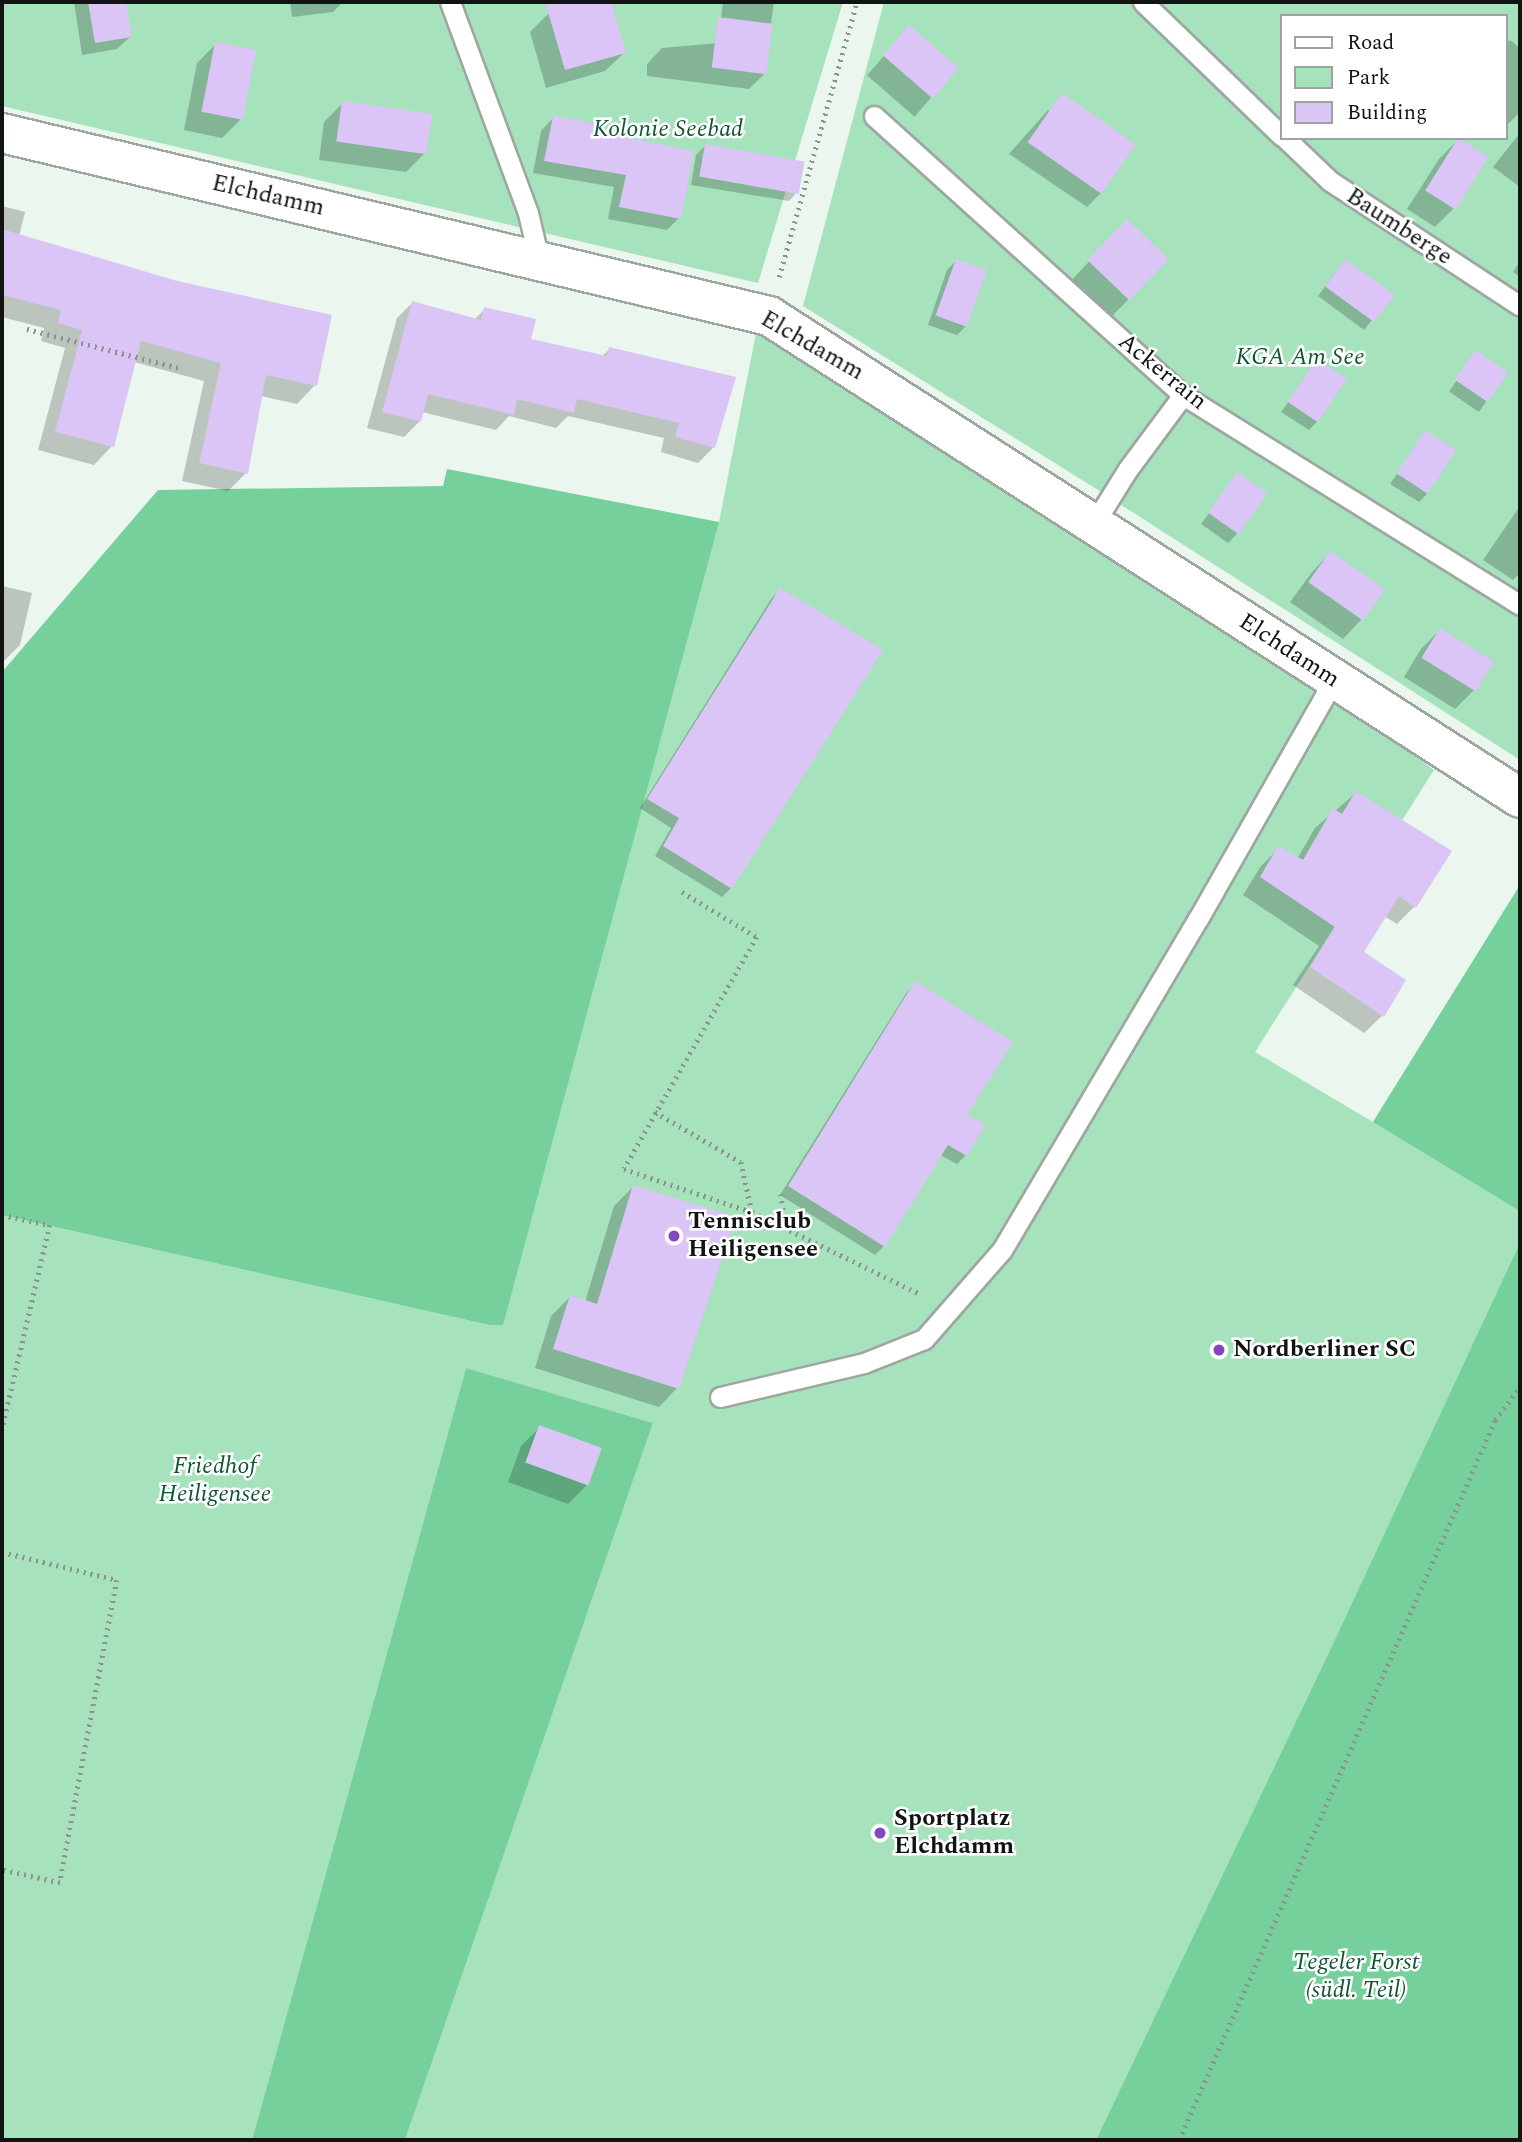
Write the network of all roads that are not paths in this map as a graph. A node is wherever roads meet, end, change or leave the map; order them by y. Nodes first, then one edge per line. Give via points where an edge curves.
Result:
1 (450, 2) edge
2 (1143, 2) edge
3 (874, 116) dead end
4 (2, 133) edge
5 (1280, 133) edge
6 (1287, 140) edge
7 (539, 260) junction
8 (1520, 306) edge
9 (1183, 395) junction
10 (1093, 525) junction
11 (1520, 605) edge
12 (1335, 680) junction
13 (1520, 798) edge
14 (720, 1397) dead end

1 - 7 lane via 528,213
2 - 5 lane, Baumberge
3 - 9 lane, Ackerrain
4 - 7 street, Elchdamm
6 - 8 lane, Baumberge via 1330,181
7 - 10 street, Elchdamm via 769,316
9 - 10 lane
9 - 11 lane, Ackerrain
10 - 12 street, Elchdamm
12 - 13 street, Elchdamm
12 - 14 lane via 1002,1250 924,1339 864,1363

